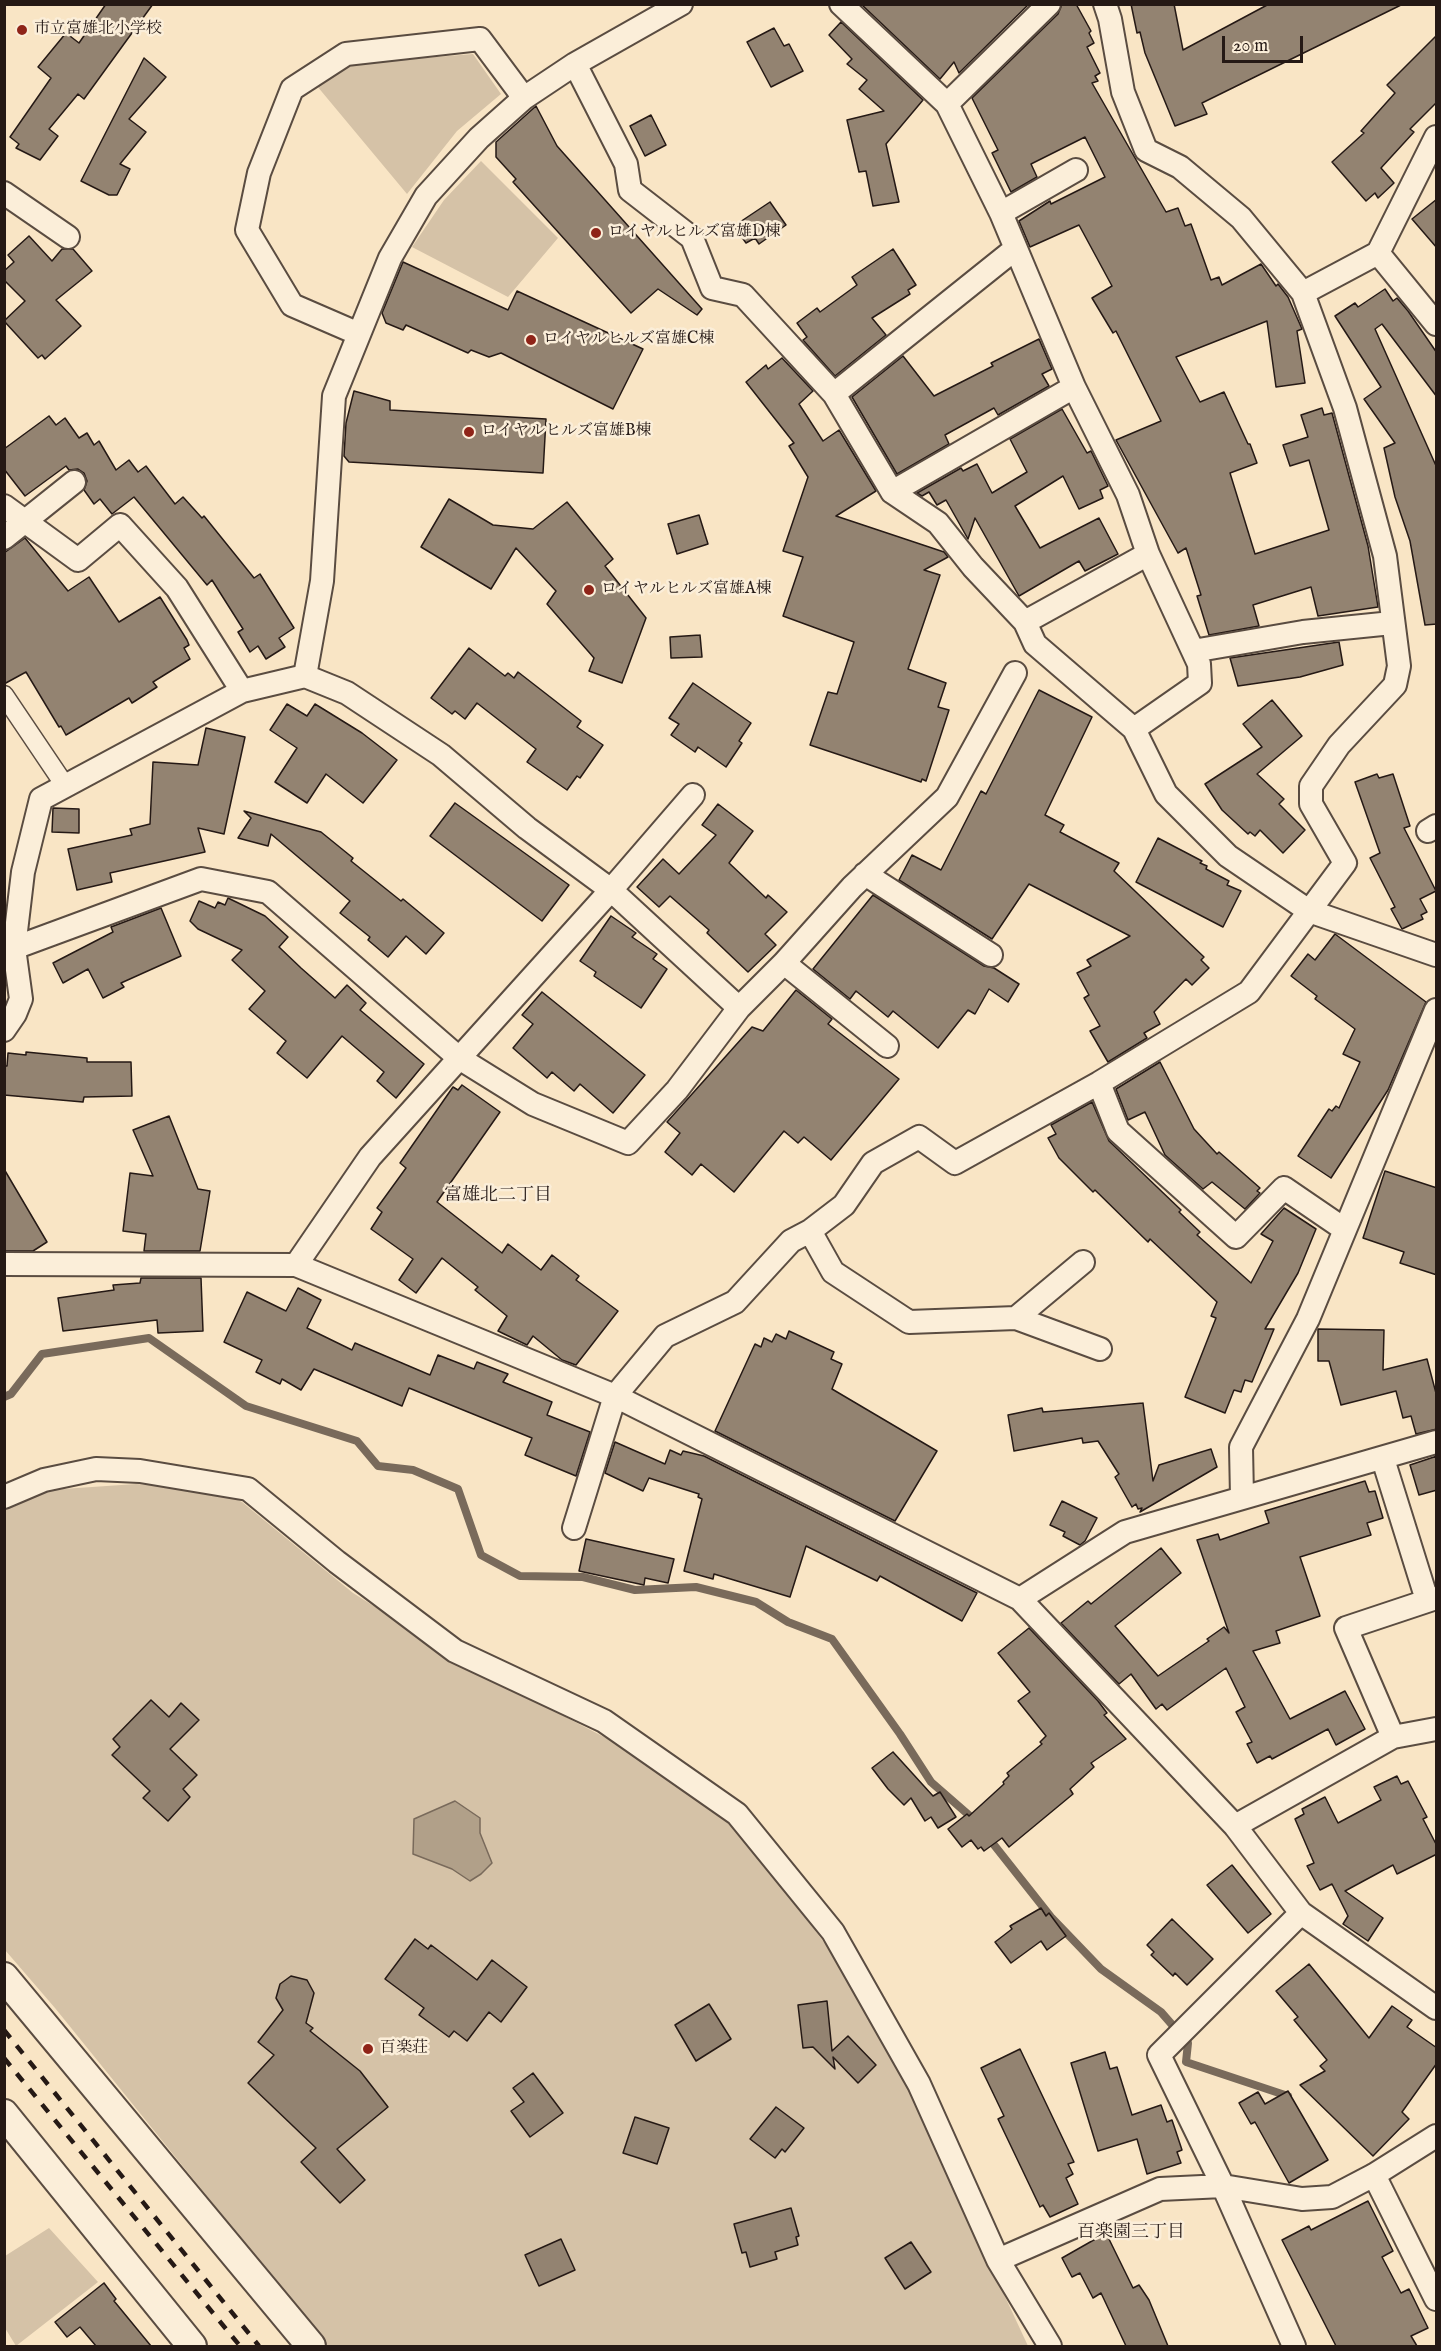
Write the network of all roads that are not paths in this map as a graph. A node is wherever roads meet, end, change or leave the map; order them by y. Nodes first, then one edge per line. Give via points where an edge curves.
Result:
1 (681, 4) edge
2 (841, 4) edge
3 (1049, 4) edge
4 (1105, 4) edge
5 (575, 64) junction
6 (524, 98) junction
7 (947, 104) junction
8 (1437, 137) edge
9 (1076, 170) dead end
10 (4, 193) edge
11 (1001, 213) junction
12 (68, 237) dead end
13 (1015, 249) junction
14 (1378, 253) junction
15 (1303, 293) junction
16 (1437, 324) edge
17 (359, 334) junction
18 (1074, 387) junction
19 (834, 394) junction
20 (74, 482) dead end
21 (892, 492) junction
22 (4, 506) edge
23 (24, 522) junction
24 (4, 538) edge
25 (1148, 554) junction
26 (1024, 622) junction
27 (1392, 623) junction
28 (1193, 651) junction
29 (1015, 673) dead end
30 (304, 676) junction
31 (242, 691) junction
32 (4, 695) edge
33 (1134, 729) junction
34 (66, 787) junction
35 (693, 795) dead end
36 (14, 872) edge
37 (865, 873) junction
38 (611, 890) junction
39 (1309, 911) junction
40 (14, 948) junction
41 (1437, 955) edge
42 (991, 956) dead end
43 (784, 963) junction
44 (739, 1008) junction
45 (1437, 1010) edge
46 (4, 1030) edge
47 (887, 1046) dead end
48 (459, 1058) junction
49 (1099, 1083) junction
50 (1344, 1229) junction
51 (810, 1231) junction
52 (1083, 1262) dead end
53 (4, 1264) edge
54 (296, 1265) junction
55 (1016, 1318) junction
56 (1100, 1349) dead end
57 (615, 1396) junction
58 (1437, 1442) edge
59 (1383, 1459) junction
60 (4, 1497) edge
61 (1242, 1497) junction
62 (574, 1528) dead end
63 (1020, 1599) junction
64 (1432, 1599) edge
65 (1437, 1729) edge
66 (1393, 1737) junction
67 (1234, 1826) junction
68 (1301, 1913) junction
69 (4, 1977) edge
70 (1437, 2008) edge
71 (4, 2115) edge
72 (1437, 2136) edge
73 (1374, 2175) junction
74 (1223, 2186) junction
75 (998, 2260) junction
76 (1437, 2299) edge
77 (192, 2346) edge
78 (311, 2346) edge
79 (1050, 2346) edge
80 (1294, 2346) edge

1 - 5 street
2 - 7 street
3 - 7 street
4 - 15 street via 1123,92 1146,150 1180,167 1241,218
5 - 6 street
5 - 19 street via 626,164 630,190 692,238 712,288 743,295
6 - 17 street via 479,138 426,196 390,258
6 - 17 street via 480,39 346,54 292,89 259,173 246,230 292,305
7 - 11 street
8 - 14 street
9 - 11 street
10 - 12 street
11 - 13 street
13 - 18 street
13 - 19 street
14 - 15 street
14 - 16 street
15 - 27 street via 1344,408 1382,544
17 - 30 street via 334,396 322,581
18 - 21 street
18 - 25 street via 1128,495
19 - 21 street
20 - 23 street
21 - 26 street via 938,523
22 - 23 street
23 - 24 street
23 - 31 street via 78,560 120,525 177,588
25 - 26 street
25 - 28 street
26 - 33 street via 1035,644
27 - 28 street via 1303,632
27 - 39 street via 1399,666 1395,685 1339,745 1311,786 1311,804 1345,863
28 - 33 street via 1200,682
29 - 37 street via 947,797
30 - 31 street
30 - 38 street via 347,693 441,755 527,828
31 - 34 street
32 - 34 street
33 - 39 street via 1166,794 1228,856
34 - 36 street via 41,799
35 - 38 street
36 - 40 street
37 - 42 street
37 - 43 street
38 - 44 street
38 - 48 street
39 - 41 street
39 - 49 street via 1249,992
40 - 46 street via 21,999
40 - 48 street via 201,879 268,892
43 - 44 street
43 - 47 street
44 - 48 street via 677,1090 628,1143 533,1104
45 - 50 street
48 - 54 street via 370,1157
49 - 50 street via 1118,1131 1236,1237 1284,1188
49 - 51 street via 955,1163 919,1137 873,1163 844,1205
50 - 61 street via 1308,1318 1241,1447
51 - 55 street via 832,1272 909,1322
51 - 57 street via 791,1241 735,1302 665,1336
52 - 55 street
53 - 54 street
54 - 57 street
55 - 56 street
57 - 62 street
57 - 63 street
58 - 59 street
59 - 61 street
59 - 64 street
60 - 75 street via 44,1480 96,1469 140,1471 248,1489 455,1651 604,1721 737,1814 833,1932 919,2084
61 - 63 street via 1125,1532
63 - 67 street
64 - 66 street via 1346,1628
65 - 66 street
66 - 67 street
67 - 68 street
68 - 70 street
68 - 74 street via 1159,2055
69 - 78 street
71 - 77 street
72 - 73 street
73 - 74 street via 1332,2197 1302,2199
73 - 76 street
74 - 75 street via 1160,2189
74 - 80 street
75 - 79 street

